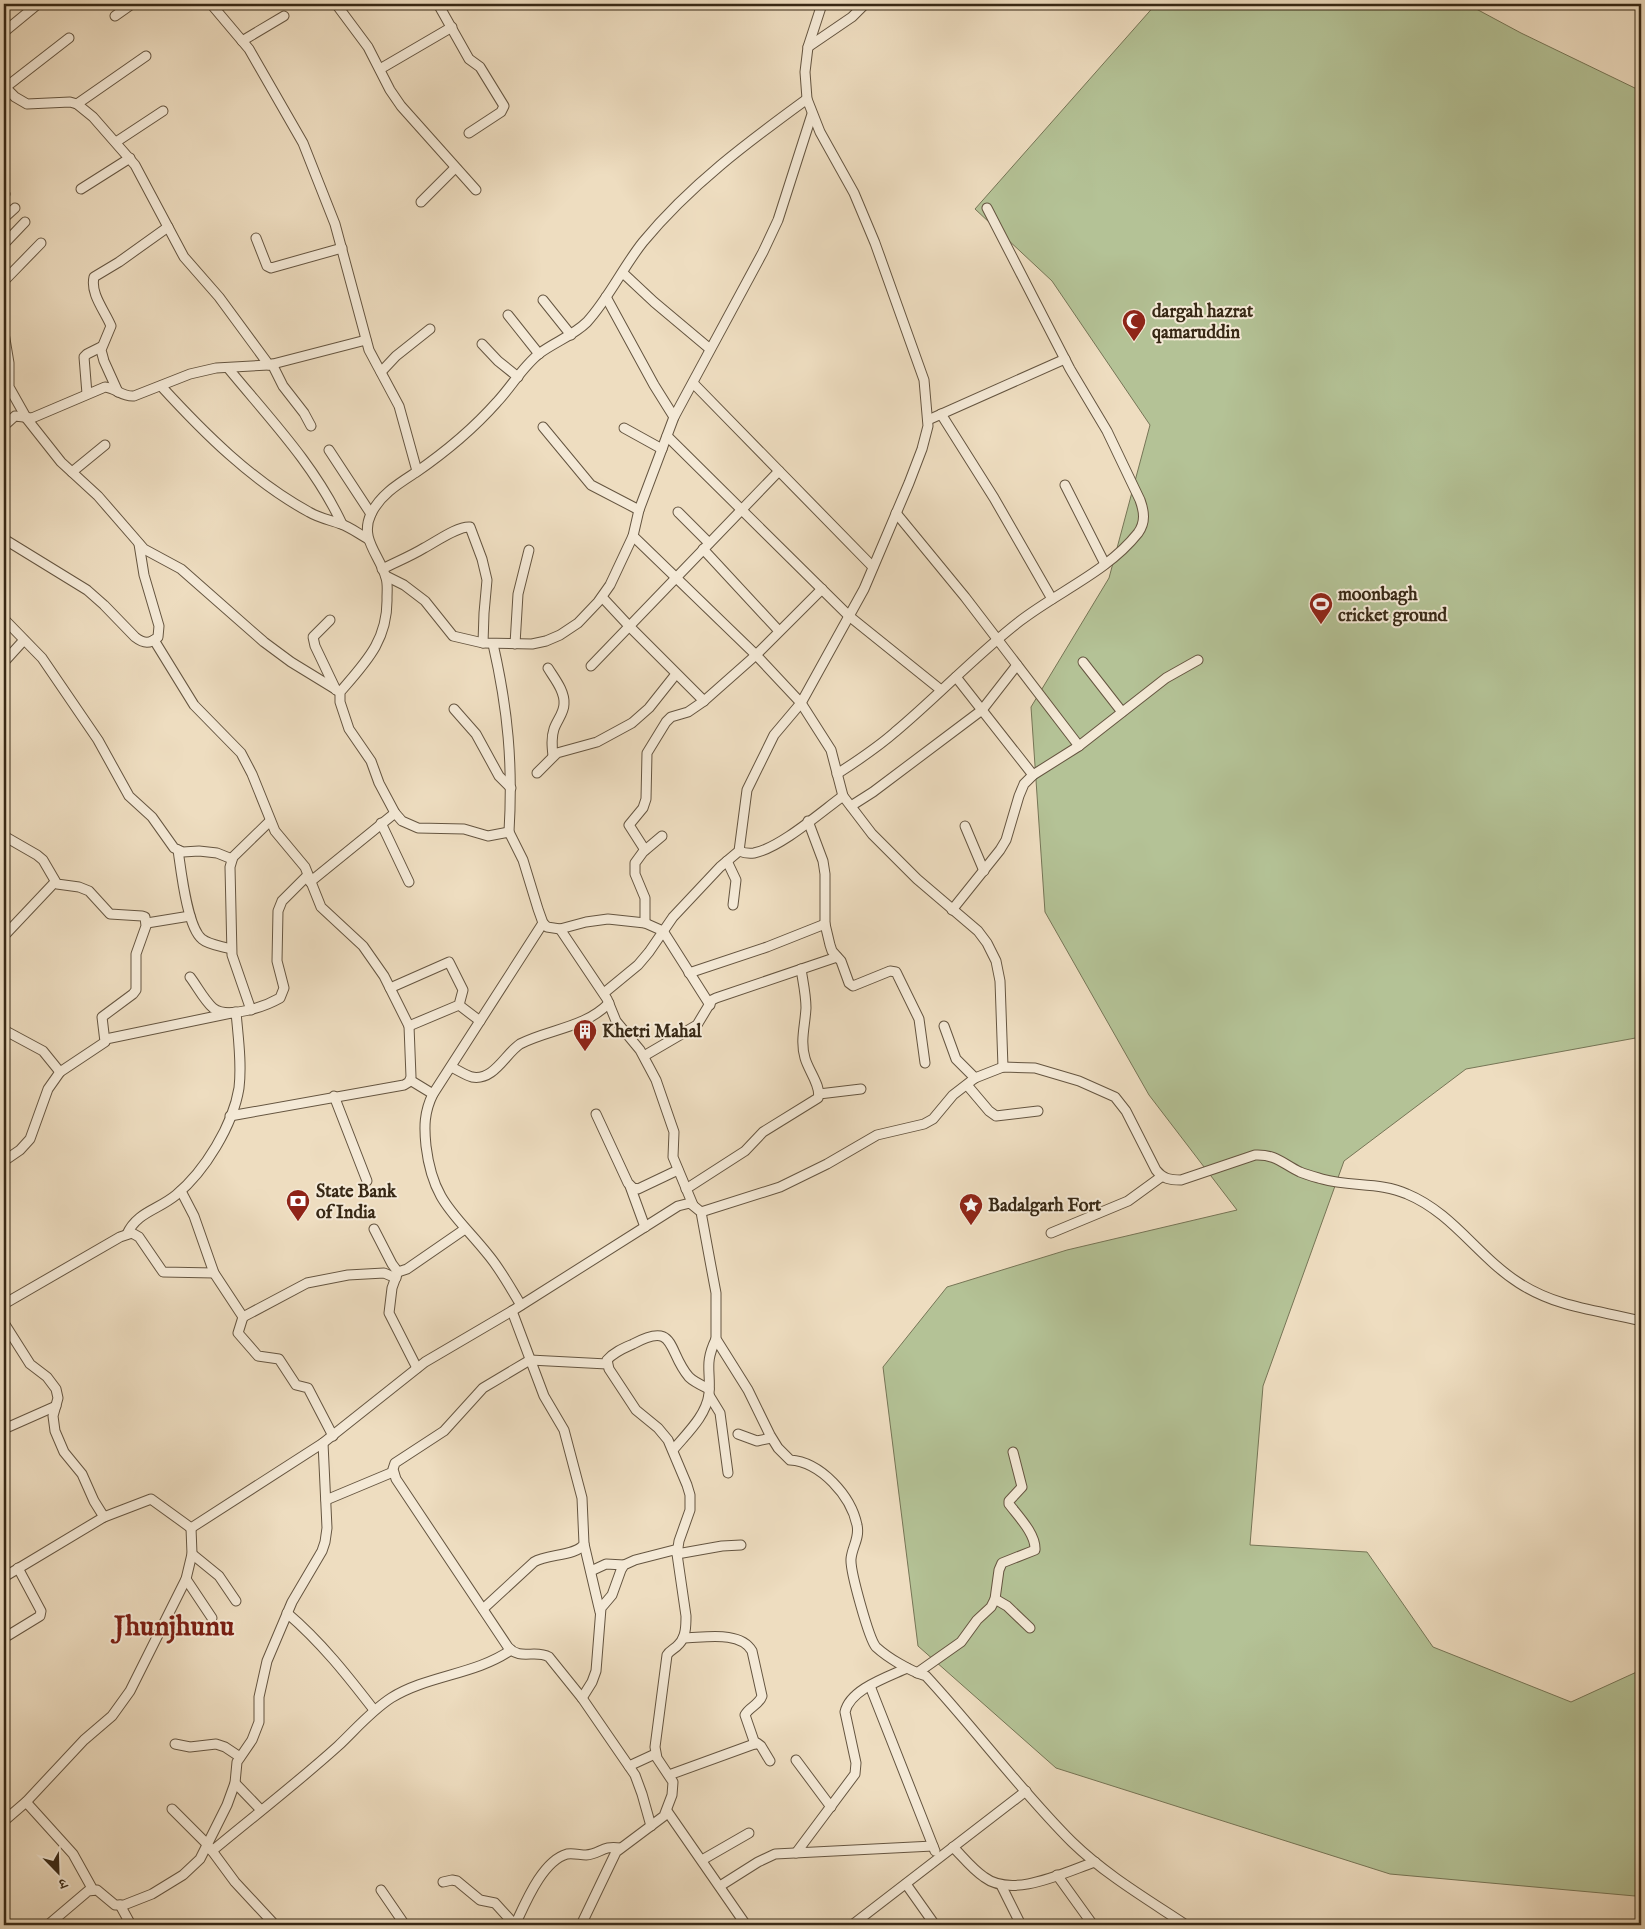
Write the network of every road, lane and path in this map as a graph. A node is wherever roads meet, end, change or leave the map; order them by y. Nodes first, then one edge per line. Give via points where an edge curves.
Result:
1 (38, 4) edge
2 (132, 4) edge
3 (211, 4) edge
4 (336, 4) edge
5 (438, 4) edge
6 (822, 4) edge
7 (865, 4) edge
8 (115, 16) dead end
9 (284, 16) dead end
10 (452, 27) junction
11 (4, 32) edge
12 (69, 38) dead end
13 (242, 41) junction
14 (808, 47) junction
15 (146, 56) dead end
16 (380, 69) junction
17 (5, 86) edge
18 (807, 99) junction
19 (77, 104) junction
20 (163, 111) dead end
21 (812, 114) junction
22 (469, 133) dead end
23 (116, 142) junction
24 (130, 158) junction
25 (455, 168) junction
26 (81, 189) dead end
27 (476, 190) dead end
28 (421, 202) dead end
29 (15, 208) dead end
30 (987, 208) dead end
31 (4, 218) edge
32 (25, 222) dead end
33 (168, 227) junction
34 (256, 238) dead end
35 (41, 243) dead end
36 (4, 244) edge
37 (342, 248) junction
38 (623, 273) junction
39 (4, 281) edge
40 (606, 297) junction
41 (543, 300) dead end
42 (508, 315) dead end
43 (430, 329) dead end
44 (4, 333) edge
45 (571, 335) junction
46 (366, 340) junction
47 (482, 344) dead end
48 (101, 347) junction
49 (710, 350) junction
50 (539, 354) junction
51 (1065, 359) junction
52 (270, 365) junction
53 (228, 368) junction
54 (381, 372) junction
55 (518, 377) junction
56 (693, 383) junction
57 (161, 386) junction
58 (118, 392) junction
59 (86, 394) junction
60 (941, 414) junction
61 (674, 417) junction
62 (27, 419) junction
63 (928, 420) junction
64 (4, 426) edge
65 (311, 426) dead end
66 (542, 427) dead end
67 (624, 428) dead end
68 (667, 436) junction
69 (105, 446) dead end
70 (662, 449) junction
71 (330, 450) dead end
72 (417, 471) junction
73 (779, 471) junction
74 (72, 472) junction
75 (1065, 485) dead end
76 (742, 509) junction
77 (639, 510) junction
78 (678, 512) dead end
79 (896, 513) junction
80 (371, 514) junction
81 (342, 524) junction
82 (633, 536) junction
83 (4, 539) edge
84 (368, 539) junction
85 (139, 544) junction
86 (706, 546) junction
87 (529, 550) dead end
88 (1105, 564) junction
89 (873, 567) junction
90 (384, 572) junction
91 (675, 577) junction
92 (822, 589) junction
93 (602, 597) junction
94 (1052, 599) junction
95 (849, 616) junction
96 (4, 619) edge
97 (330, 620) dead end
98 (629, 626) junction
99 (779, 631) junction
100 (24, 640) junction
101 (154, 640) junction
102 (997, 640) junction
103 (483, 643) junction
104 (493, 644) junction
105 (515, 644) junction
106 (756, 655) junction
107 (1198, 660) dead end
108 (4, 662) edge
109 (1083, 662) dead end
110 (1017, 665) junction
111 (591, 666) dead end
112 (548, 668) dead end
113 (676, 674) junction
114 (956, 677) junction
115 (941, 690) junction
116 (338, 691) junction
117 (704, 701) junction
118 (801, 703) junction
119 (454, 709) dead end
120 (982, 710) junction
121 (1122, 712) junction
122 (1079, 746) junction
123 (553, 756) junction
124 (537, 773) dead end
125 (837, 774) junction
126 (1033, 775) junction
127 (511, 788) junction
128 (843, 796) junction
129 (851, 806) junction
130 (395, 813) junction
131 (270, 821) junction
132 (808, 821) junction
133 (381, 823) junction
134 (965, 826) dead end
135 (508, 832) junction
136 (4, 836) edge
137 (662, 836) dead end
138 (178, 850) junction
139 (645, 850) junction
140 (738, 851) junction
141 (232, 859) junction
142 (727, 861) junction
143 (984, 871) junction
144 (309, 878) junction
145 (55, 882) junction
146 (409, 882) dead end
147 (733, 905) dead end
148 (952, 910) junction
149 (190, 916) junction
150 (147, 923) junction
151 (543, 923) junction
152 (644, 923) junction
153 (825, 924) junction
154 (560, 929) junction
155 (663, 931) junction
156 (4, 936) edge
157 (231, 949) junction
158 (837, 958) junction
159 (801, 969) junction
160 (689, 973) junction
161 (190, 977) dead end
162 (390, 988) junction
163 (604, 993) junction
164 (609, 1004) junction
165 (459, 1005) junction
166 (710, 1005) junction
167 (251, 1010) junction
168 (236, 1012) junction
169 (480, 1021) junction
170 (409, 1026) junction
171 (944, 1026) dead end
172 (4, 1030) edge
173 (106, 1039) junction
174 (644, 1056) junction
175 (925, 1063) dead end
176 (451, 1067) junction
177 (1002, 1067) junction
178 (60, 1072) junction
179 (975, 1078) junction
180 (410, 1080) junction
181 (967, 1085) junction
182 (861, 1089) dead end
183 (433, 1094) junction
184 (819, 1094) junction
185 (334, 1096) junction
186 (1038, 1111) dead end
187 (596, 1114) dead end
188 (230, 1116) junction
189 (4, 1161) edge
190 (678, 1170) junction
191 (1161, 1177) junction
192 (368, 1181) dead end
193 (630, 1186) junction
194 (686, 1189) junction
195 (181, 1191) junction
196 (693, 1205) junction
197 (701, 1212) junction
198 (646, 1226) junction
199 (374, 1229) dead end
200 (465, 1229) junction
201 (126, 1234) junction
202 (1051, 1234) dead end
203 (214, 1272) junction
204 (397, 1275) junction
205 (4, 1302) edge
206 (521, 1305) junction
207 (512, 1311) junction
208 (243, 1317) junction
209 (1641, 1321) edge
210 (4, 1323) edge
211 (716, 1339) junction
212 (530, 1360) junction
213 (607, 1364) junction
214 (417, 1368) junction
215 (709, 1392) junction
216 (56, 1406) junction
217 (4, 1429) edge
218 (738, 1434) dead end
219 (333, 1436) junction
220 (771, 1438) junction
221 (324, 1443) junction
222 (673, 1450) junction
223 (1013, 1452) dead end
224 (393, 1472) junction
225 (728, 1473) dead end
226 (326, 1500) junction
227 (104, 1517) junction
228 (191, 1528) junction
229 (584, 1544) junction
230 (741, 1546) dead end
231 (678, 1551) junction
232 (192, 1554) junction
233 (624, 1566) junction
234 (18, 1568) junction
235 (591, 1570) junction
236 (4, 1577) edge
237 (186, 1579) junction
238 (995, 1599) junction
239 (236, 1601) dead end
240 (483, 1609) junction
241 (287, 1613) junction
242 (601, 1614) junction
243 (212, 1618) dead end
244 (1030, 1628) dead end
245 (4, 1638) edge
246 (683, 1638) junction
247 (511, 1650) junction
248 (907, 1668) junction
249 (917, 1673) junction
250 (870, 1686) junction
251 (582, 1698) junction
252 (374, 1710) junction
253 (175, 1744) dead end
254 (755, 1744) junction
255 (655, 1754) junction
256 (240, 1757) junction
257 (796, 1760) dead end
258 (770, 1761) dead end
259 (629, 1766) junction
260 (669, 1775) junction
261 (235, 1783) junction
262 (1026, 1791) junction
263 (26, 1802) junction
264 (831, 1807) junction
265 (172, 1809) dead end
266 (261, 1810) junction
267 (667, 1811) junction
268 (4, 1821) edge
269 (650, 1826) junction
270 (749, 1833) dead end
271 (933, 1846) junction
272 (953, 1847) junction
273 (209, 1848) junction
274 (620, 1848) junction
275 (796, 1852) junction
276 (938, 1859) junction
277 (702, 1860) junction
278 (1095, 1862) junction
279 (1057, 1875) junction
280 (443, 1882) dead end
281 (906, 1884) junction
282 (1001, 1885) junction
283 (720, 1886) junction
284 (93, 1890) junction
285 (381, 1890) dead end
286 (120, 1905) junction
287 (48, 1925) edge
288 (131, 1925) edge
289 (275, 1925) edge
290 (405, 1925) edge
291 (515, 1925) edge
292 (581, 1925) edge
293 (746, 1925) edge
294 (852, 1925) edge
295 (935, 1925) edge
296 (1021, 1925) edge
297 (1093, 1925) edge
298 (1186, 1925) edge

1 - 11 street
2 - 8 street
3 - 13 street
4 - 16 street
5 - 10 street
6 - 14 street
7 - 14 street via 852,17
9 - 13 street
10 - 16 street
10 - 22 street via 469,59 480,66 504,106 501,112
12 - 17 street
13 - 37 street via 303,142
14 - 18 street via 805,72
15 - 19 street
16 - 25 street via 401,106
17 - 19 street via 21,102 31,105
18 - 21 street
18 - 38 street via 699,182 642,244
19 - 23 street
20 - 23 street
21 - 49 street via 778,220
21 - 63 street via 854,193 875,243 924,380
23 - 24 street
24 - 26 street
24 - 33 street
25 - 27 street
25 - 28 street
29 - 31 street
30 - 51 street
32 - 36 street
33 - 48 street via 94,277 98,300 111,326
33 - 52 street via 184,258 219,297
34 - 37 street via 270,268
35 - 39 street
37 - 46 street
38 - 40 street
38 - 49 street
40 - 45 street
40 - 61 street
41 - 45 street
42 - 50 street
43 - 54 street
44 - 62 street via 9,363 8,387
45 - 50 street
46 - 52 street
46 - 54 street
47 - 55 street
48 - 58 street
48 - 59 street via 84,357
49 - 56 street
50 - 55 street
51 - 60 street
51 - 88 street via 1107,431 1144,512 1139,532
52 - 53 street
52 - 65 street
53 - 57 street via 190,374
53 - 81 street via 298,451 316,476
54 - 72 street via 399,406
55 - 72 street via 469,430
56 - 61 street
56 - 73 street
57 - 58 street via 134,396
57 - 81 street via 208,436 264,483 308,512
58 - 59 street via 105,387
59 - 62 street
60 - 63 street
60 - 94 street
61 - 68 street
62 - 64 street via 15,416
62 - 74 street
63 - 79 street via 922,449
66 - 77 street via 591,485
67 - 70 street
68 - 70 street
68 - 76 street
69 - 74 street
70 - 77 street
71 - 80 street
72 - 80 street via 394,486
73 - 76 street
73 - 89 street
74 - 85 street via 98,496
75 - 88 street
76 - 86 street
76 - 92 street
77 - 82 street
78 - 86 street
79 - 89 street
79 - 102 street
80 - 84 street via 366,529
81 - 84 street
82 - 91 street
82 - 93 street
83 - 101 street via 87,590 140,641
84 - 90 street
85 - 101 street via 159,626 160,633
85 - 116 street via 182,569 264,642
86 - 91 street
86 - 99 street
87 - 105 street via 518,594
88 - 94 street
89 - 95 street
90 - 103 street via 425,601 454,636
90 - 103 street via 455,531 470,527 487,580
90 - 116 street via 387,616 379,642
91 - 98 street
91 - 106 street
92 - 95 street
92 - 99 street
93 - 98 street
93 - 105 street via 560,635 532,644
94 - 102 street
95 - 115 street
95 - 118 street
96 - 100 street
97 - 116 street via 313,637
98 - 111 street
98 - 113 street
99 - 106 street
100 - 108 street
100 - 138 street via 42,658 98,740 129,796 152,817 169,843
101 - 131 street via 194,705 241,753
102 - 110 street
102 - 114 street
103 - 104 street
104 - 105 street
104 - 127 street via 508,721
106 - 117 street
106 - 118 street
107 - 121 street via 1166,678
109 - 121 street
110 - 120 street
110 - 122 street
112 - 123 street via 562,692 564,703 554,729
113 - 117 street
113 - 123 street via 649,708 632,723 597,742
114 - 115 street
114 - 120 street
115 - 125 street via 896,732
116 - 130 street via 348,729 371,761
117 - 139 street via 668,720 647,753 646,799 629,825
118 - 125 street via 831,750
118 - 140 street via 774,735 747,790
119 - 127 street via 476,734 499,776
120 - 126 street
120 - 129 street
121 - 122 street
122 - 126 street
123 - 124 street
125 - 128 street
126 - 143 street via 1018,796 1006,840
127 - 135 street
128 - 129 street
128 - 132 street
129 - 148 street via 872,834
130 - 133 street
130 - 135 street via 402,822 418,828 464,829 488,836
131 - 141 street
131 - 144 street via 281,840 300,860
132 - 140 street via 777,843 759,851 748,854
132 - 153 street via 823,861
133 - 144 street
133 - 146 street
134 - 143 street
135 - 151 street via 523,860
136 - 145 street via 43,860
137 - 139 street
138 - 141 street via 208,851
138 - 149 street
139 - 152 street via 635,869 645,898
140 - 142 street
141 - 157 street
142 - 147 street via 736,880
142 - 155 street
143 - 148 street
144 - 162 street via 321,907 362,946
144 - 167 street via 282,901 278,911 277,961 284,992 277,1000
145 - 150 street via 89,891 110,914 142,916
145 - 156 street
148 - 177 street via 978,931 996,961 1000,981
149 - 150 street
149 - 157 street via 201,938
150 - 173 street via 136,954 136,990 102,1016
151 - 154 street
151 - 169 street
152 - 154 street via 596,920
152 - 155 street
153 - 158 street via 831,949
153 - 160 street
154 - 163 street
155 - 160 street
155 - 163 street via 638,964
157 - 167 street
158 - 159 street
158 - 175 street via 853,986 890,971 896,972 919,1019
159 - 166 street via 716,998
159 - 184 street via 806,1007 802,1048
160 - 166 street
161 - 168 street via 214,1008
162 - 165 street via 449,962 463,990
162 - 170 street
163 - 164 street
164 - 174 street via 616,1021
164 - 176 street via 589,1020 520,1044 496,1068 480,1077 469,1076
165 - 169 street
165 - 170 street
166 - 174 street via 697,1025
167 - 168 street
168 - 173 street
168 - 188 street via 239,1087
169 - 176 street
170 - 180 street
171 - 179 street via 956,1059
172 - 178 street via 43,1051
173 - 178 street via 102,1046
174 - 190 street via 672,1123 675,1138 673,1157
176 - 183 street
177 - 179 street
177 - 191 street via 1035,1068 1079,1081 1115,1097 1126,1111
178 - 189 street via 48,1089 30,1139
179 - 181 street
180 - 183 street
180 - 185 street via 404,1085
181 - 186 street via 996,1116
181 - 197 street via 924,1124 877,1135 780,1187
182 - 184 street
183 - 200 street via 424,1124 429,1166 439,1195
184 - 194 street via 815,1101 763,1132 745,1151
185 - 188 street
185 - 192 street
187 - 193 street
188 - 195 street via 213,1151
190 - 193 street via 638,1189
190 - 194 street
191 - 202 street via 1128,1201
191 - 209 street via 1181,1180 1263,1155 1277,1158 1301,1173 1324,1180 1406,1193 1451,1221 1497,1267 1519,1283 1570,1306
193 - 198 street
194 - 196 street
195 - 201 street via 134,1221
195 - 203 street via 194,1216
196 - 197 street
196 - 198 street via 678,1206
197 - 211 street via 716,1293
198 - 206 street
199 - 204 street
200 - 204 street
200 - 206 street via 490,1258
201 - 203 street via 139,1237 163,1272
201 - 205 street
203 - 208 street
204 - 208 street via 348,1275 307,1283
204 - 214 street via 389,1312
206 - 207 street
207 - 212 street
207 - 214 street
208 - 219 street via 238,1333 258,1356 279,1359 296,1385 308,1388
210 - 216 street via 30,1364 54,1384 58,1398
211 - 215 street via 709,1358
211 - 220 street via 748,1390
212 - 213 street
212 - 224 street via 483,1388 444,1432 395,1463
212 - 229 street via 544,1396 564,1430 578,1477
213 - 215 street via 612,1355 659,1334 670,1344 690,1378
213 - 222 street via 636,1410 658,1428
214 - 219 street
215 - 222 street via 696,1423
215 - 225 street via 720,1413
216 - 217 street
216 - 227 street via 53,1416 55,1431 64,1452 82,1474
218 - 220 street via 757,1441
219 - 221 street
220 - 248 street via 790,1460 813,1466 836,1485 846,1500 857,1525 851,1560 867,1626 875,1646
221 - 226 street
221 - 228 street
222 - 231 street via 691,1502
223 - 238 street via 1022,1486 1008,1503 1023,1522 1035,1548 1031,1553 1000,1564
224 - 226 street
224 - 240 street
226 - 241 street via 327,1528 322,1551
227 - 228 street via 151,1499
227 - 234 street
228 - 232 street
229 - 235 street
229 - 240 street via 579,1550 534,1562
230 - 231 street
231 - 233 street via 635,1560
231 - 246 street via 686,1616
232 - 237 street
232 - 239 street via 219,1576
233 - 235 street via 606,1564
233 - 242 street via 612,1595 602,1606
234 - 236 street
234 - 245 street via 41,1611 40,1616
235 - 242 street
237 - 243 street
237 - 263 street via 119,1708
238 - 244 street
238 - 249 street via 961,1642
240 - 247 street
241 - 252 street via 342,1668
241 - 256 street via 263,1676 259,1722
242 - 251 street via 596,1671
246 - 254 street via 731,1638 749,1646 762,1696 744,1715
246 - 255 street via 667,1655
247 - 251 street via 523,1655 549,1657
247 - 252 street via 488,1664 412,1688
248 - 249 street
248 - 250 street
249 - 262 street via 926,1676
250 - 264 street via 847,1704 845,1712 856,1770
250 - 271 street
251 - 259 street
252 - 266 street
253 - 256 street via 190,1747 220,1744
254 - 258 street via 760,1745
254 - 260 street
255 - 259 street
255 - 260 street
256 - 261 street
257 - 264 street
259 - 269 street via 639,1783
260 - 267 street via 673,1788
261 - 266 street
261 - 273 street
262 - 272 street
262 - 278 street via 1072,1842
263 - 268 street
263 - 284 street via 73,1854
264 - 275 street
265 - 273 street
266 - 273 street
267 - 269 street
267 - 277 street
269 - 274 street
270 - 277 street
271 - 275 street
271 - 276 street
272 - 276 street
272 - 282 street via 985,1878
273 - 286 street via 183,1875 168,1885
273 - 289 street
274 - 291 street via 606,1847 587,1855 569,1854 556,1860 532,1890
274 - 292 street via 608,1866
275 - 283 street via 770,1856
276 - 281 street
277 - 283 street
278 - 279 street
278 - 298 street
279 - 282 street via 1028,1884
279 - 297 street
280 - 291 street via 458,1881 480,1900 495,1903
281 - 294 street
281 - 295 street
282 - 296 street
283 - 293 street
284 - 286 street
284 - 287 street
285 - 290 street
286 - 288 street

